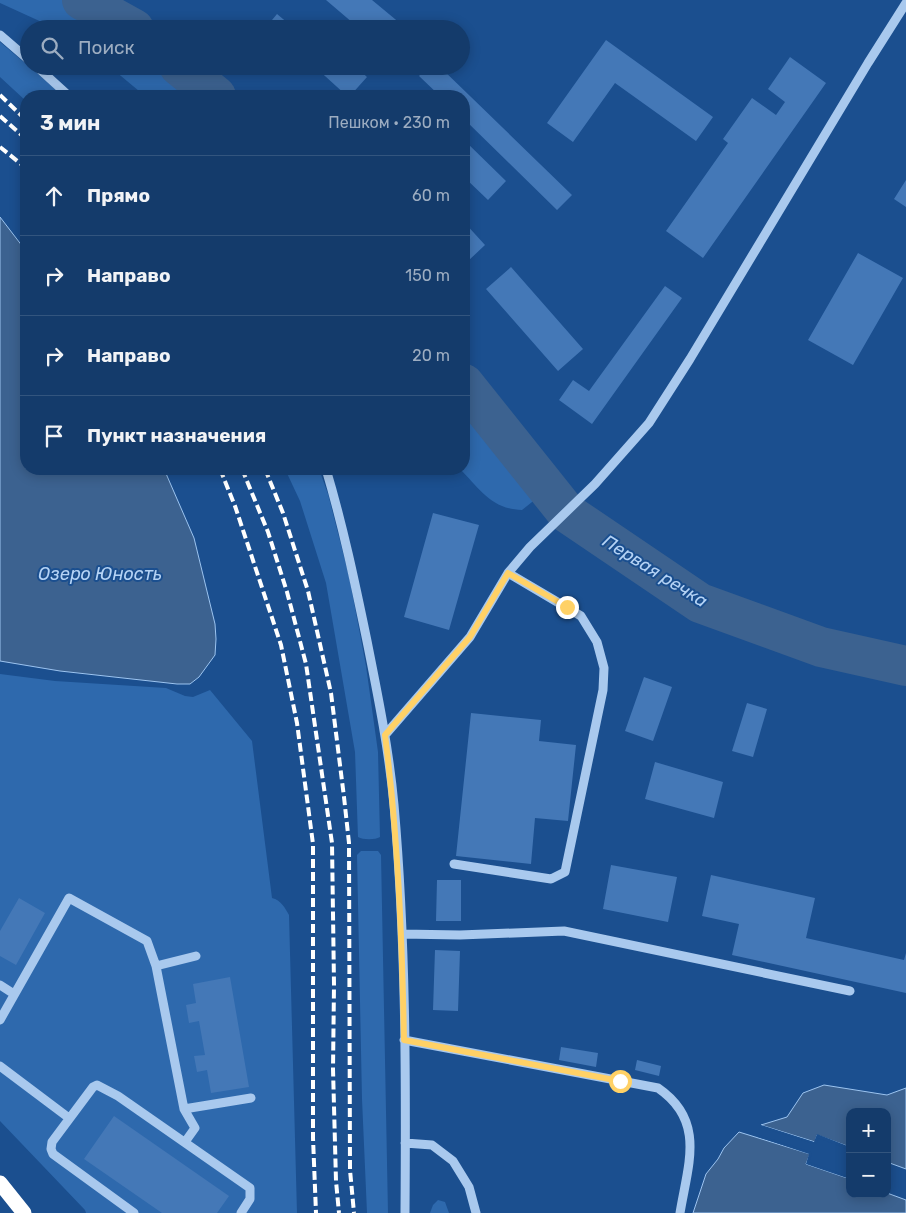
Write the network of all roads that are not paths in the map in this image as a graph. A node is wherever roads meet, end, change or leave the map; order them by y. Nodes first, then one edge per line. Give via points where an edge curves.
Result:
1 (906, 4) edge
2 (0, 35) edge
3 (20, 52) edge
4 (46, 75) edge
5 (62, 90) edge
6 (328, 475) edge
7 (508, 573) junction
8 (385, 735) junction
9 (454, 864) dead end
10 (402, 934) junction
11 (196, 956) dead end
12 (156, 966) junction
13 (0, 984) edge
14 (850, 992) dead end
15 (14, 994) junction
16 (0, 1020) edge
17 (404, 1040) junction
18 (0, 1066) edge
19 (251, 1098) dead end
20 (184, 1109) junction
21 (70, 1118) junction
22 (185, 1142) junction
23 (406, 1143) junction
24 (0, 1183) edge
25 (24, 1213) edge
26 (134, 1213) edge
27 (241, 1213) edge
28 (405, 1213) edge
29 (476, 1213) edge
30 (680, 1213) edge

1 - 7 street via 649,423
2 - 3 street
4 - 5 street
6 - 8 street via 349,552
7 - 8 street via 470,637
7 - 9 street via 581,616 598,642 604,668 603,690 565,872 551,879
8 - 10 street via 394,805
10 - 14 street via 564,931
10 - 17 street
11 - 12 street
12 - 15 street via 147,941 69,898
12 - 20 street
13 - 15 street
15 - 16 street
17 - 23 street
17 - 30 street via 658,1088 672,1098 684,1114 689,1132 690,1150
18 - 21 street
19 - 20 street
20 - 22 street via 194,1128
21 - 22 street via 93,1087 102,1086
21 - 26 street via 52,1142 50,1149 53,1154
22 - 27 street via 250,1188 250,1199
23 - 28 street
23 - 29 street via 432,1145 453,1161 469,1188
24 - 25 highway

